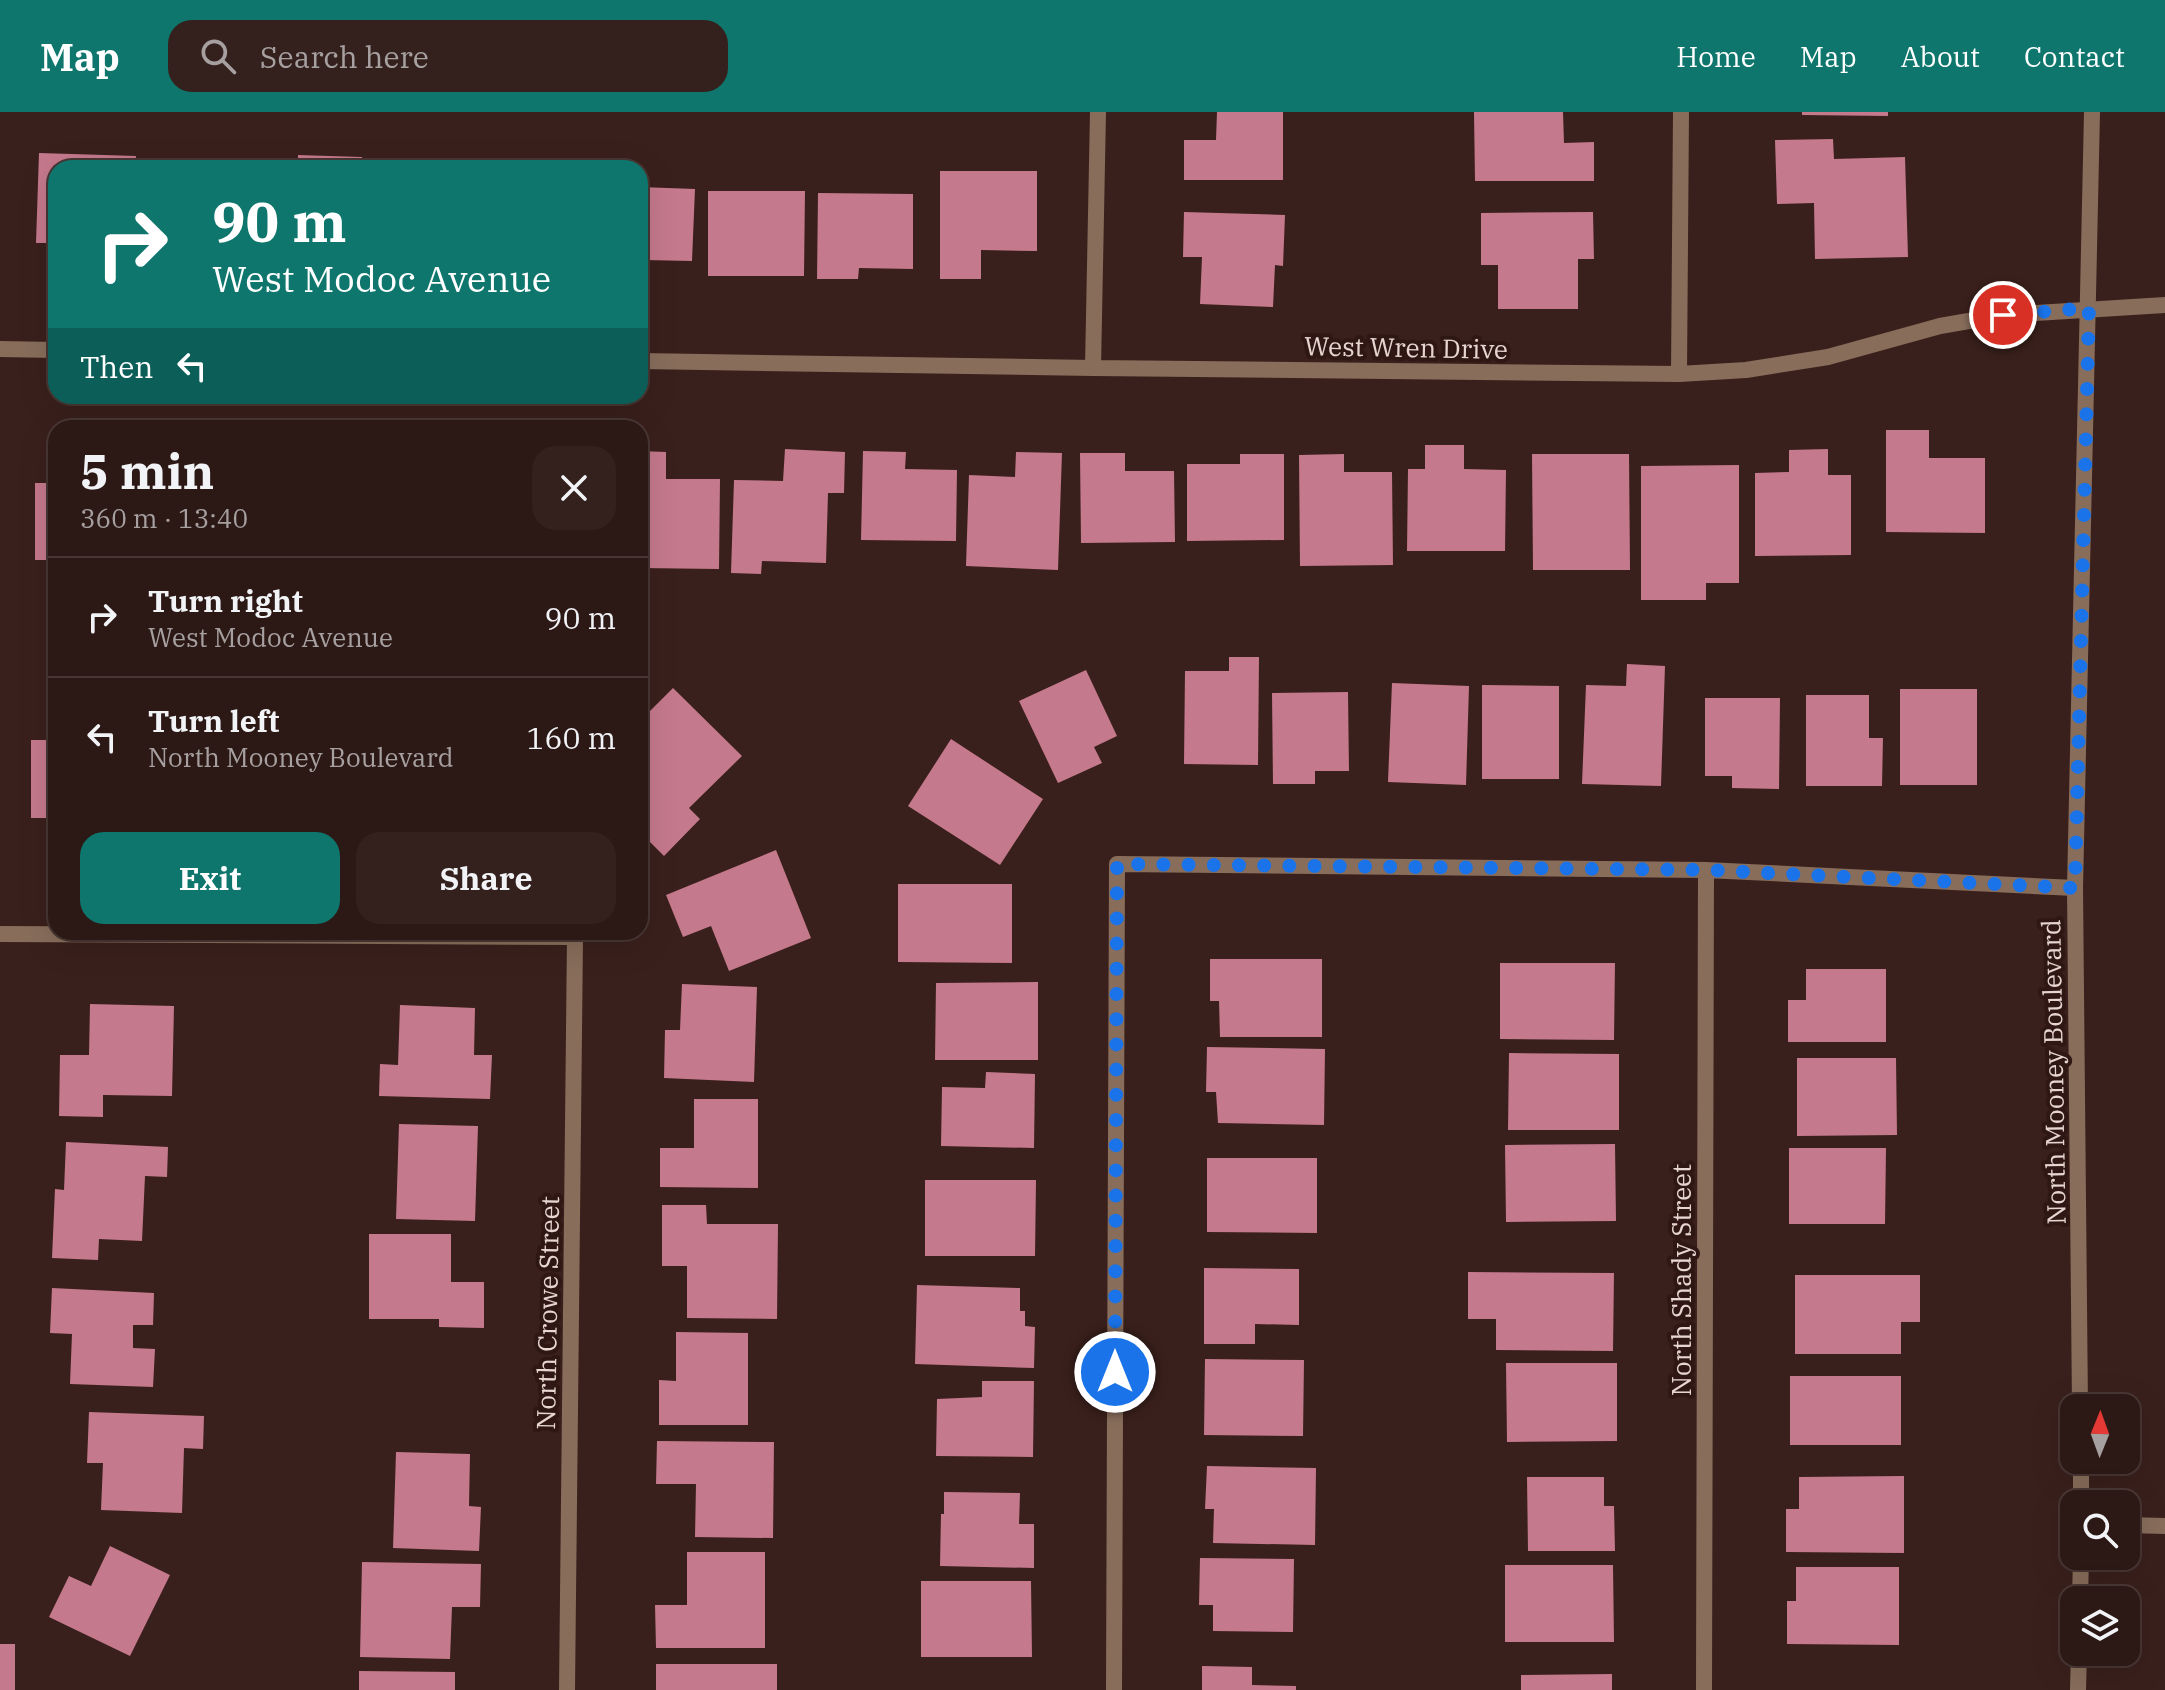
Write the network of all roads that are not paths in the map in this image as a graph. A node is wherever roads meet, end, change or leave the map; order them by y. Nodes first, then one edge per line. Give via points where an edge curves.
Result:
1 (1098, 112) edge
2 (1681, 112) edge
3 (2092, 112) edge
4 (2165, 305) edge
5 (2089, 308) junction
6 (0, 349) edge
7 (48, 350) edge
8 (648, 361) edge
9 (1093, 368) junction
10 (1679, 374) junction
11 (1706, 870) junction
12 (2075, 888) junction
13 (0, 934) edge
14 (48, 934) edge
15 (575, 940) edge
16 (2080, 1394) edge
17 (2140, 1525) edge
18 (2165, 1526) edge
19 (2079, 1666) edge
20 (567, 1690) edge
21 (1114, 1690) edge
22 (1704, 1690) edge
23 (2078, 1690) edge

1 - 9 street
2 - 10 street
3 - 5 street, North Mooney Boulevard
4 - 5 street, West Wren Drive
5 - 10 street, West Wren Drive via 1940,326 1828,357
5 - 12 street, North Mooney Boulevard
6 - 7 street
8 - 9 street, West Wren Drive
9 - 10 street, West Wren Drive
11 - 12 street
11 - 21 street via 1117,864
11 - 22 street, North Shady Street
12 - 16 street, North Mooney Boulevard
13 - 14 street, North Crowe Street
15 - 20 street, North Crowe Street
17 - 18 street
19 - 23 street

